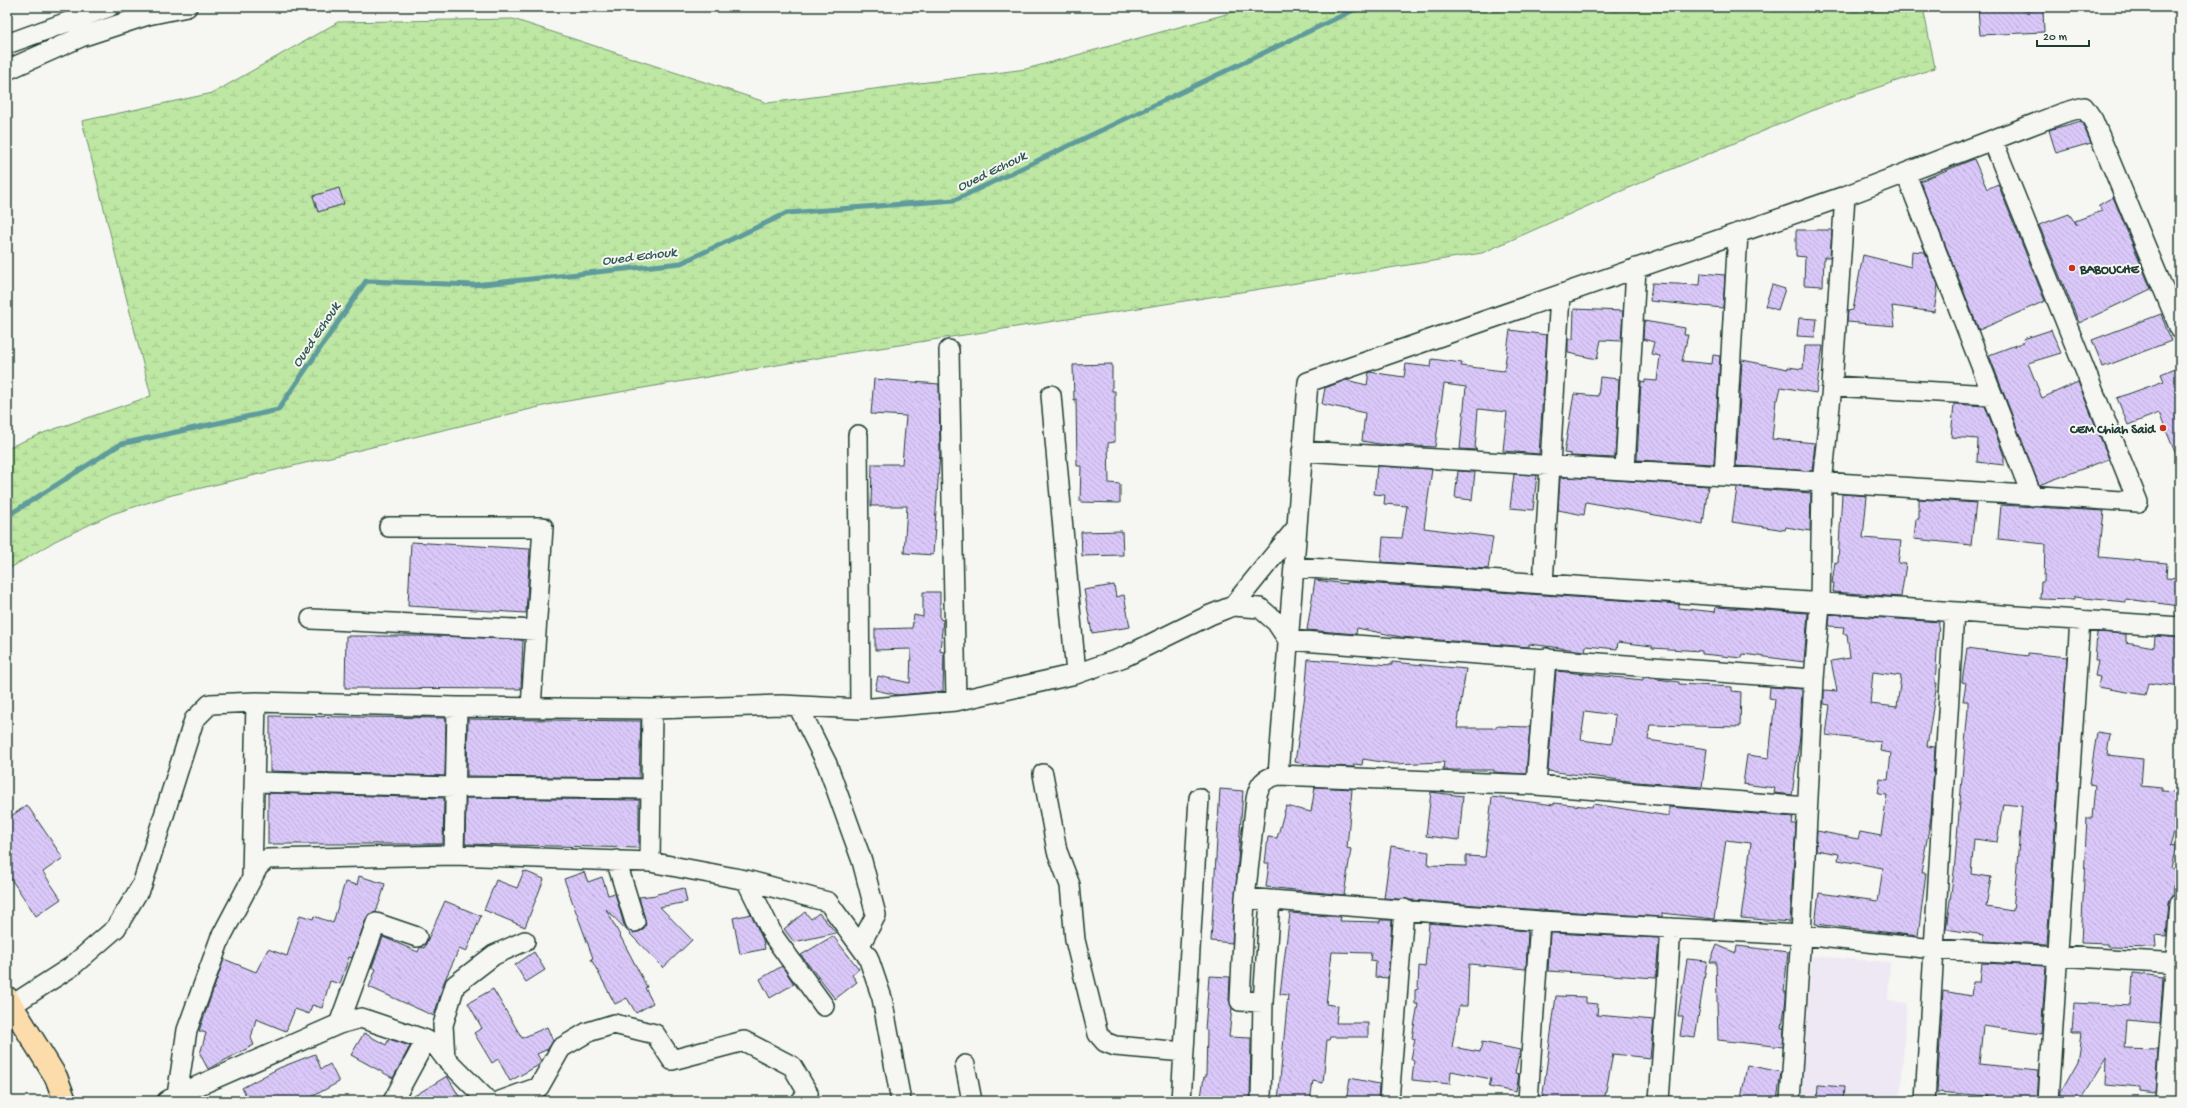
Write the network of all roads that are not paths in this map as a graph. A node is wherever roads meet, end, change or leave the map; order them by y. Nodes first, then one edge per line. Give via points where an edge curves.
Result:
1 (109, 7) edge
2 (187, 7) edge
3 (7, 44) edge
4 (7, 70) edge
5 (1994, 141) junction
6 (1906, 174) junction
7 (1845, 196) junction
8 (1738, 233) junction
9 (1636, 268) junction
10 (1560, 295) junction
11 (2180, 329) edge
12 (949, 350) dead end
13 (1832, 386) junction
14 (1050, 395) dead end
15 (1991, 395) junction
16 (858, 435) dead end
17 (1302, 451) junction
18 (1550, 465) junction
19 (1625, 469) junction
20 (1724, 476) junction
21 (1822, 484) junction
22 (2032, 496) junction
23 (389, 527) dead end
24 (1297, 527) junction
25 (1294, 567) junction
26 (1543, 584) junction
27 (1820, 603) junction
28 (1233, 606) junction
29 (1954, 612) junction
30 (311, 619) dead end
31 (2080, 620) junction
32 (2180, 627) edge
33 (536, 630) junction
34 (1288, 640) junction
35 (1546, 658) junction
36 (1076, 674) junction
37 (1814, 679) junction
38 (956, 701) junction
39 (256, 702) junction
40 (798, 706) junction
41 (456, 707) junction
42 (531, 707) junction
43 (652, 709) junction
44 (860, 709) junction
45 (1043, 774) dead end
46 (1278, 775) junction
47 (255, 782) junction
48 (1536, 785) junction
49 (455, 787) junction
50 (651, 789) junction
51 (1199, 798) dead end
52 (1807, 807) junction
53 (454, 855) junction
54 (616, 860) junction
55 (650, 862) junction
56 (252, 876) junction
57 (746, 880) junction
58 (1245, 898) junction
59 (1270, 900) junction
60 (2180, 903) edge
61 (1404, 909) junction
62 (1540, 921) junction
63 (635, 922) dead end
64 (1671, 928) junction
65 (1801, 935) junction
66 (417, 937) dead end
67 (525, 940) dead end
68 (860, 946) junction
69 (1934, 949) junction
70 (2056, 957) junction
71 (2178, 963) edge
72 (9, 1001) edge
73 (1263, 1002) junction
74 (824, 1006) dead end
75 (340, 1024) junction
76 (426, 1040) junction
77 (1184, 1052) junction
78 (445, 1058) junction
79 (964, 1065) dead end
80 (172, 1098) edge
81 (64, 1101) edge
82 (393, 1101) edge
83 (488, 1101) edge
84 (500, 1101) edge
85 (801, 1101) edge
86 (900, 1101) edge
87 (972, 1101) edge
88 (1181, 1101) edge
89 (1261, 1101) edge
90 (1389, 1101) edge
91 (1528, 1101) edge
92 (1660, 1101) edge
93 (1790, 1101) edge
94 (1925, 1101) edge
95 (2048, 1101) edge
96 (2165, 1101) edge

1 - 3 street
2 - 4 street via 148,15 81,37
5 - 6 street
5 - 11 street via 2084,107 2093,120
5 - 22 street via 2138,502
6 - 7 street
6 - 15 street
7 - 8 street
7 - 13 street
8 - 9 street
8 - 20 street
9 - 10 street
9 - 19 street
10 - 17 street via 1308,382
10 - 18 street
12 - 38 street
13 - 15 street
13 - 21 street
14 - 36 street
15 - 22 street
16 - 44 street
17 - 18 street
17 - 24 street
18 - 19 street
18 - 26 street
19 - 20 street
20 - 21 street
21 - 22 street
21 - 27 street
23 - 33 street via 542,527
24 - 25 street
24 - 28 street
25 - 26 street
25 - 34 street
26 - 27 street
27 - 29 street
27 - 37 street
28 - 34 street via 1260,608 1276,622
28 - 36 street via 1124,657
29 - 31 street
29 - 69 street
30 - 33 street
31 - 32 street
31 - 70 street
33 - 42 street
34 - 35 street
34 - 46 street
35 - 37 street
35 - 48 street
36 - 38 street
37 - 52 street
38 - 44 street
39 - 41 street
39 - 47 street
39 - 72 street via 210,704 194,720 142,886 116,928 71,967
40 - 43 street
40 - 44 street
40 - 68 street via 827,764 862,861 876,915
41 - 42 street
41 - 49 street
42 - 43 street
43 - 50 street
45 - 77 street via 1057,851 1070,885 1075,940 1098,1034 1105,1042 1115,1046
46 - 48 street
46 - 58 street via 1266,778 1259,786
47 - 49 street
47 - 56 street
48 - 52 street
49 - 50 street
49 - 53 street
50 - 55 street
51 - 77 street
52 - 65 street
53 - 54 street
53 - 56 street via 267,859
54 - 55 street
54 - 63 street
55 - 57 street
56 - 80 street via 220,939 186,1030
57 - 68 street via 828,902
57 - 74 street via 774,937
58 - 59 street
58 - 73 street via 1240,1001
59 - 61 street
59 - 73 street
60 - 71 street
61 - 62 street
61 - 90 street
62 - 64 street
62 - 91 street
64 - 65 street
64 - 92 street
65 - 69 street
65 - 93 street
66 - 75 street via 376,922
67 - 78 street via 494,955 455,985 443,1025
68 - 86 street via 868,957 882,998
69 - 70 street
69 - 94 street
70 - 71 street
70 - 95 street
71 - 96 street
72 - 81 main road via 56,1077
73 - 89 street
75 - 76 street via 361,1018
75 - 80 street
76 - 78 street via 436,1046
76 - 82 street
77 - 88 street
78 - 83 street
79 - 87 street
84 - 85 street via 539,1087 561,1048 588,1032 614,1024 655,1034 672,1060 744,1042 792,1066 808,1093

